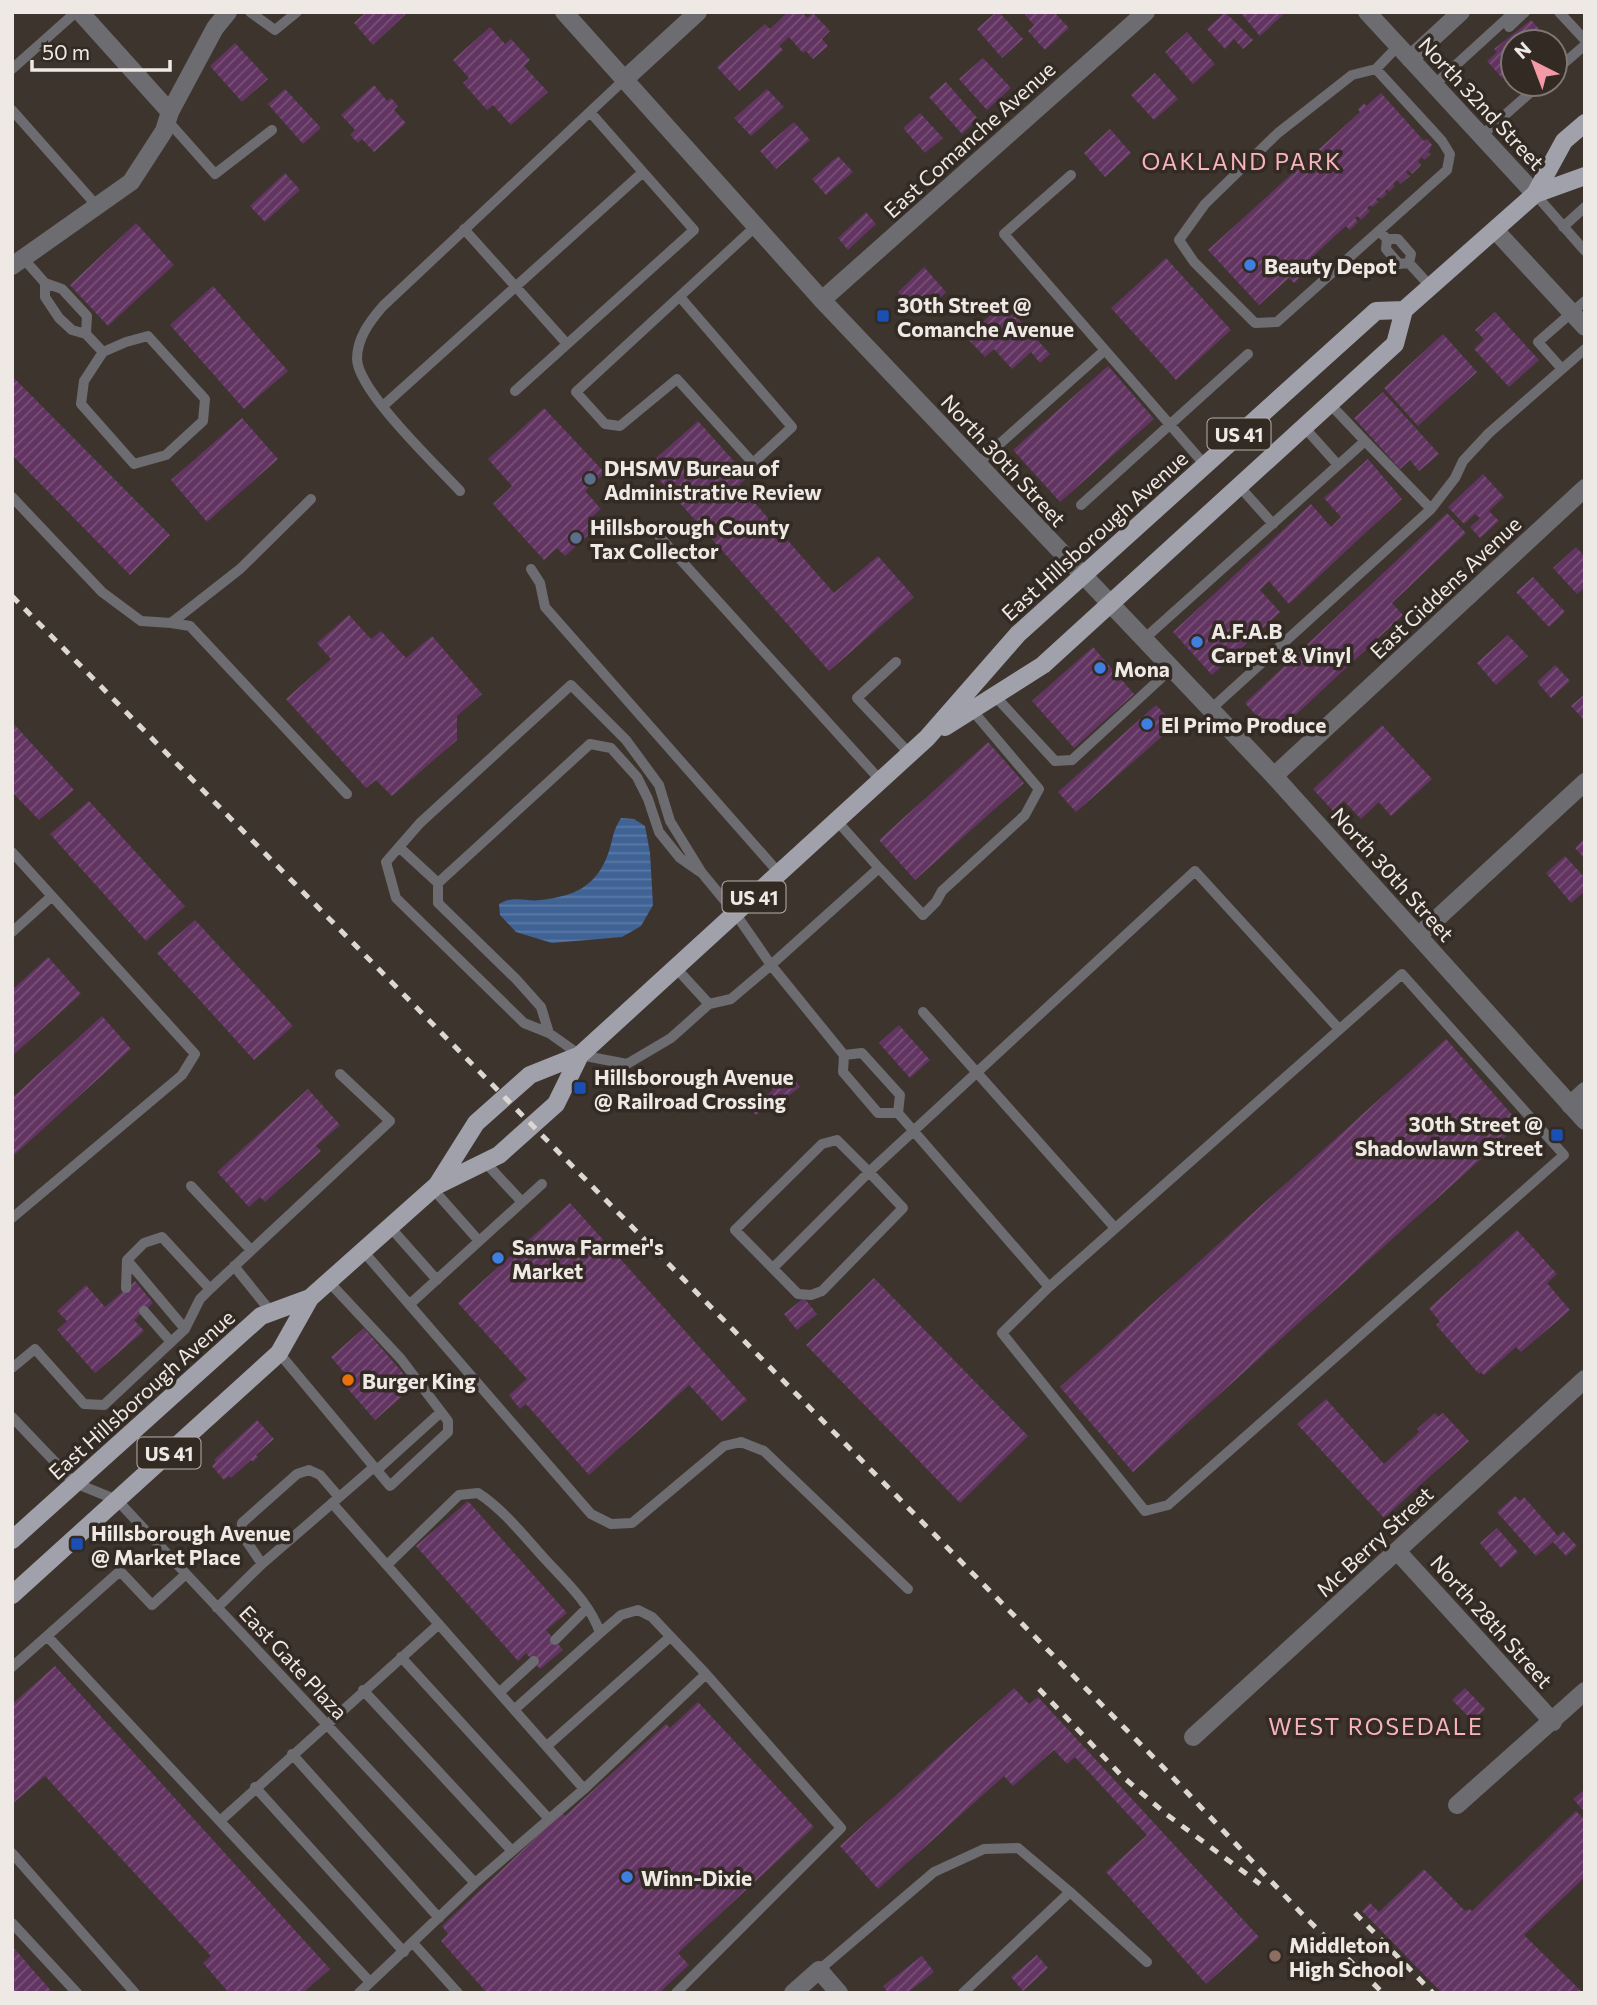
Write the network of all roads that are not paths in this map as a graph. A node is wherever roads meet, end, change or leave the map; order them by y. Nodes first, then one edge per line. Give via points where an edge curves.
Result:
1 (78, 12) edge
2 (228, 12) edge
3 (250, 12) edge
4 (297, 12) edge
5 (564, 12) edge
6 (698, 12) edge
7 (1146, 12) edge
8 (1367, 12) edge
9 (1461, 12) edge
10 (1514, 12) edge
11 (1525, 12) edge
12 (1559, 14) edge
13 (1585, 43) edge
14 (1404, 52) junction
15 (1465, 57) junction
16 (1569, 58) edge
17 (12, 69) edge
18 (1376, 69) junction
19 (625, 79) junction
20 (1434, 85) junction
21 (1524, 98) edge
22 (12, 110) edge
23 (590, 112) junction
24 (169, 116) junction
25 (1585, 123) edge
26 (272, 130) dead end
27 (1481, 136) junction
28 (643, 172) junction
29 (1071, 175) dead end
30 (1584, 179) edge
31 (1535, 194) junction
32 (97, 206) junction
33 (1585, 207) edge
34 (756, 226) junction
35 (1563, 227) junction
36 (464, 229) junction
37 (1495, 230) junction
38 (1383, 235) junction
39 (1585, 251) edge
40 (18, 262) edge
41 (45, 283) junction
42 (515, 286) junction
43 (1431, 287) junction
44 (680, 297) junction
45 (822, 300) junction
46 (1578, 307) edge
47 (1404, 310) junction
48 (1585, 327) edge
49 (86, 334) junction
50 (567, 344) junction
51 (1585, 349) edge
52 (1105, 350) junction
53 (103, 352) junction
54 (1248, 354) dead end
55 (1562, 369) junction
56 (515, 391) dead end
57 (1329, 403) junction
58 (383, 407) junction
59 (1170, 425) junction
60 (1304, 427) junction
61 (1365, 441) junction
62 (977, 464) junction
63 (1338, 464) junction
64 (1205, 465) junction
65 (1239, 486) junction
66 (1585, 488) edge
67 (460, 491) dead end
68 (12, 497) edge
69 (311, 499) dead end
70 (1082, 505) dead end
71 (1431, 509) junction
72 (1273, 524) junction
73 (659, 536) dead end
74 (531, 569) dead end
75 (1082, 576) junction
76 (1111, 604) junction
77 (171, 623) junction
78 (1144, 639) junction
79 (896, 662) dead end
80 (1172, 668) junction
81 (995, 696) junction
82 (1211, 709) junction
83 (972, 710) junction
84 (927, 738) junction
85 (910, 754) junction
86 (1274, 776) junction
87 (881, 781) junction
88 (1585, 782) edge
89 (347, 794) dead end
90 (837, 821) junction
91 (399, 847) junction
92 (12, 852) edge
93 (879, 868) junction
94 (702, 873) junction
95 (779, 873) junction
96 (438, 883) junction
97 (52, 896) junction
98 (735, 913) junction
99 (12, 932) edge
100 (1418, 936) junction
101 (771, 965) junction
102 (676, 968) junction
103 (709, 1003) junction
104 (923, 1012) dead end
105 (1339, 1029) junction
106 (549, 1033) junction
107 (580, 1055) junction
108 (844, 1055) junction
109 (977, 1072) junction
110 (340, 1073) dead end
111 (1585, 1091) edge
112 (1570, 1105) junction
113 (898, 1113) junction
114 (1585, 1121) edge
115 (912, 1130) junction
116 (485, 1162) junction
117 (869, 1172) junction
118 (542, 1184) dead end
119 (191, 1186) dead end
120 (435, 1187) junction
121 (522, 1202) junction
122 (12, 1218) edge
123 (390, 1227) junction
124 (1115, 1228) junction
125 (479, 1241) junction
126 (250, 1249) junction
127 (363, 1251) junction
128 (127, 1260) junction
129 (234, 1266) junction
130 (773, 1268) junction
131 (437, 1280) junction
132 (329, 1282) junction
133 (1049, 1287) junction
134 (126, 1288) dead end
135 (210, 1289) junction
136 (310, 1298) junction
137 (410, 1304) junction
138 (144, 1311) dead end
139 (271, 1312) junction
140 (185, 1329) junction
141 (171, 1342) junction
142 (279, 1353) junction
143 (12, 1368) edge
144 (1585, 1379) edge
145 (441, 1412) junction
146 (12, 1417) edge
147 (375, 1469) junction
148 (75, 1483) junction
149 (117, 1500) junction
150 (335, 1500) junction
151 (12, 1540) edge
152 (1397, 1551) junction
153 (262, 1564) junction
154 (387, 1565) junction
155 (186, 1574) junction
156 (908, 1589) dead end
157 (12, 1595) edge
158 (217, 1608) junction
159 (587, 1608) junction
160 (439, 1624) junction
161 (600, 1633) junction
162 (47, 1636) junction
163 (670, 1637) junction
164 (555, 1640) dead end
165 (401, 1657) junction
166 (534, 1661) dead end
167 (12, 1667) edge
168 (706, 1674) junction
169 (363, 1690) junction
170 (1585, 1691) edge
171 (500, 1692) junction
172 (515, 1709) junction
173 (1553, 1722) junction
174 (326, 1724) junction
175 (1193, 1737) dead end
176 (547, 1746) junction
177 (292, 1754) junction
178 (255, 1787) junction
179 (584, 1789) junction
180 (1457, 1805) dead end
181 (549, 1819) junction
182 (220, 1821) junction
183 (512, 1852) junction
184 (12, 1853) edge
185 (475, 1883) junction
186 (1070, 1892) junction
187 (439, 1918) junction
188 (12, 1923) edge
189 (413, 1943) junction
190 (404, 1951) junction
191 (1147, 1962) dead end
192 (819, 1970) junction
193 (370, 1982) junction
194 (77, 1993) edge
195 (135, 1993) edge
196 (359, 1993) edge
197 (458, 1993) edge
198 (676, 1993) edge
199 (793, 1993) edge
200 (839, 1993) edge
201 (963, 1993) edge

1 - 17 lane
1 - 24 street
2 - 24 street
3 - 4 lane via 275,30
5 - 19 street, North 30th Street
6 - 19 street
7 - 45 street, East Comanche Avenue
8 - 14 street, North 32nd Street
9 - 14 street
10 - 15 lane
11 - 15 lane via 1478,54
12 - 13 lane
13 - 16 lane
14 - 18 lane
14 - 20 street, North 32nd Street
15 - 20 lane
18 - 38 lane via 1450,154 1447,170
18 - 38 lane via 1352,75 1278,134 1205,204 1179,240 1194,262 1255,323 1278,322
19 - 23 lane
19 - 34 street, North 30th Street
20 - 27 street, North 32nd Street
21 - 27 lane
22 - 32 lane
23 - 28 lane
23 - 36 lane
24 - 26 lane via 215,174
24 - 32 street via 131,182
25 - 31 main road via 1564,141
27 - 31 street, North 32nd Street
28 - 42 lane
28 - 50 lane via 694,230
29 - 52 lane via 1004,234
30 - 31 main road
31 - 35 lane
31 - 37 main road
32 - 40 street
33 - 35 lane
34 - 44 lane
34 - 45 street, North 30th Street
35 - 39 lane
36 - 42 lane
36 - 58 lane via 383,306 362,335 357,358 360,374
37 - 43 main road
37 - 46 street
38 - 43 lane via 1385,248 1399,264 1409,262
40 - 41 lane
41 - 49 lane via 45,297 59,318 72,330
41 - 49 lane via 62,289 87,316
42 - 50 lane
42 - 58 lane
43 - 47 main road
44 - 44 lane via 576,391 605,424 621,426 677,379 753,463 792,428
45 - 62 street, North 30th Street
46 - 48 street
46 - 55 lane via 1538,342
47 - 57 main road, East Hillsborough Avenue / US 41 via 1395,344
47 - 64 main road, East Hillsborough Avenue / US 41 via 1376,311
49 - 53 lane
50 - 56 lane
51 - 55 lane
52 - 59 lane
52 - 62 lane
53 - 53 lane via 84,381 80,404 134,464 166,456 203,421 205,399 148,336
54 - 59 lane
55 - 71 lane via 1489,433 1463,461
57 - 60 main road, East Hillsborough Avenue / US 41
57 - 61 lane
58 - 67 lane
59 - 64 lane
59 - 70 lane
60 - 63 lane
60 - 65 main road, East Hillsborough Avenue / US 41
61 - 63 lane
61 - 71 lane
62 - 75 street, North 30th Street
63 - 72 lane
64 - 75 main road, East Hillsborough Avenue / US 41
65 - 72 lane
65 - 76 main road, East Hillsborough Avenue / US 41
66 - 86 street, East Giddens Avenue
68 - 77 lane via 102,592 141,621
69 - 77 lane via 240,569
71 - 82 lane
72 - 78 lane
73 - 87 lane
74 - 95 lane via 540,583 545,607
75 - 76 street, North 30th Street
75 - 84 main road, East Hillsborough Avenue / US 41 via 1018,634
76 - 78 street, North 30th Street
76 - 81 main road, East Hillsborough Avenue / US 41 via 1043,665
77 - 89 lane via 190,626
78 - 80 street, North 30th Street
79 - 85 lane via 857,698
80 - 81 lane via 1072,760 1055,761
80 - 82 street, North 30th Street
81 - 83 main road, East Hillsborough Avenue / US 41
82 - 86 street, North 30th Street
83 - 84 main road, East Hillsborough Avenue / US 41
83 - 93 lane via 1039,789 1026,815 942,891 923,915
84 - 85 main road, East Hillsborough Avenue / US 41
85 - 87 main road, East Hillsborough Avenue / US 41
86 - 100 street, North 30th Street
87 - 90 main road, East Hillsborough Avenue / US 41
88 - 100 street
90 - 93 lane
90 - 95 main road, East Hillsborough Avenue / US 41
91 - 94 lane via 571,685 626,740 659,785 670,821
91 - 96 lane
91 - 106 lane via 386,862 396,898 524,1023
92 - 97 lane
93 - 101 lane
94 - 96 lane via 680,858 659,832 636,777 611,748 590,744
94 - 98 lane
95 - 98 main road, East Hillsborough Avenue / US 41
96 - 106 lane via 438,903 541,1007
97 - 99 lane
97 - 122 lane via 195,1054 182,1076
98 - 101 lane
98 - 102 main road, East Hillsborough Avenue / US 41
100 - 112 street, North 30th Street
101 - 103 lane via 731,999
101 - 108 lane
102 - 103 lane
102 - 107 main road, East Hillsborough Avenue / US 41
103 - 107 lane via 671,1038 627,1064
104 - 109 lane
105 - 109 lane via 1195,871
105 - 124 lane
105 - 133 lane via 1402,974 1563,1155 1168,1505 1145,1511 1002,1333
106 - 107 lane
107 - 116 main road, East Hillsborough Avenue / US 41 via 556,1104 499,1156
107 - 120 main road, East Hillsborough Avenue / US 41 via 530,1075 495,1105 476,1123
108 - 113 lane via 843,1072 878,1112
108 - 113 lane via 862,1053 900,1096
109 - 115 lane
109 - 124 lane
110 - 126 lane via 390,1121
111 - 112 street
112 - 114 street, North 30th Street
113 - 115 lane
115 - 117 lane
115 - 133 lane
116 - 120 main road, East Hillsborough Avenue / US 41
116 - 121 lane
117 - 130 lane
117 - 130 lane via 903,1208 822,1291 798,1294
117 - 130 lane via 837,1140 822,1144 735,1230
118 - 121 lane
119 - 126 lane
120 - 123 main road, East Hillsborough Avenue / US 41
120 - 125 lane
121 - 125 lane
123 - 127 main road, East Hillsborough Avenue / US 41
123 - 131 lane
124 - 133 lane
125 - 131 lane
126 - 129 lane
127 - 132 main road, East Hillsborough Avenue / US 41
127 - 137 lane
128 - 134 lane
128 - 135 lane via 144,1243 162,1237
128 - 140 lane
129 - 135 lane
129 - 139 lane
131 - 137 lane
132 - 136 main road, East Hillsborough Avenue / US 41
132 - 145 lane via 401,1359
135 - 140 lane
136 - 139 main road, East Hillsborough Avenue / US 41
136 - 142 main road, East Hillsborough Avenue / US 41
137 - 156 lane via 591,1514 611,1524 632,1523 724,1446 741,1442 764,1451
138 - 141 lane
139 - 148 main road, East Hillsborough Avenue / US 41 via 261,1316
140 - 141 lane
141 - 143 lane via 104,1405 84,1404 35,1349
142 - 147 lane
142 - 149 main road, East Hillsborough Avenue / US 41
144 - 152 street, Mc Berry Street
145 - 147 lane
145 - 147 lane via 448,1421 448,1432 390,1486
146 - 148 lane
147 - 150 lane
148 - 149 lane, East Gate Plaza
148 - 151 main road, East Hillsborough Avenue / US 41
149 - 155 lane, East Gate Plaza
149 - 157 main road, East Hillsborough Avenue / US 41
150 - 153 lane
150 - 153 lane via 320,1475 309,1471 297,1474 242,1523 241,1533
150 - 154 lane
152 - 173 street, North 28th Street
152 - 175 street, Mc Berry Street
153 - 158 lane
154 - 159 lane via 459,1495 478,1493 496,1505
154 - 160 lane
155 - 158 lane, East Gate Plaza
155 - 162 lane via 152,1605 120,1571
158 - 174 lane, East Gate Plaza
159 - 161 lane
159 - 164 lane
160 - 165 lane
160 - 171 lane
161 - 163 lane via 621,1615 638,1610 652,1617
161 - 172 lane
162 - 167 lane
162 - 182 lane
163 - 168 lane
163 - 176 lane
165 - 169 lane
165 - 181 lane
166 - 171 lane
168 - 179 lane
168 - 198 lane via 841,1828
169 - 174 lane
169 - 183 lane
170 - 173 street
171 - 172 lane
172 - 176 lane
173 - 180 street
174 - 177 lane
174 - 185 lane, East Gate Plaza
176 - 179 lane
177 - 178 lane
177 - 187 lane
178 - 182 lane
178 - 190 lane
179 - 181 lane
181 - 183 lane
182 - 193 lane
183 - 185 lane
184 - 195 lane
185 - 187 lane
186 - 191 lane
186 - 192 lane via 1018,1849 984,1849 934,1872
186 - 201 lane
187 - 189 lane
188 - 194 lane
189 - 190 lane
189 - 197 lane
190 - 193 lane
192 - 199 street
192 - 200 street
193 - 196 lane

